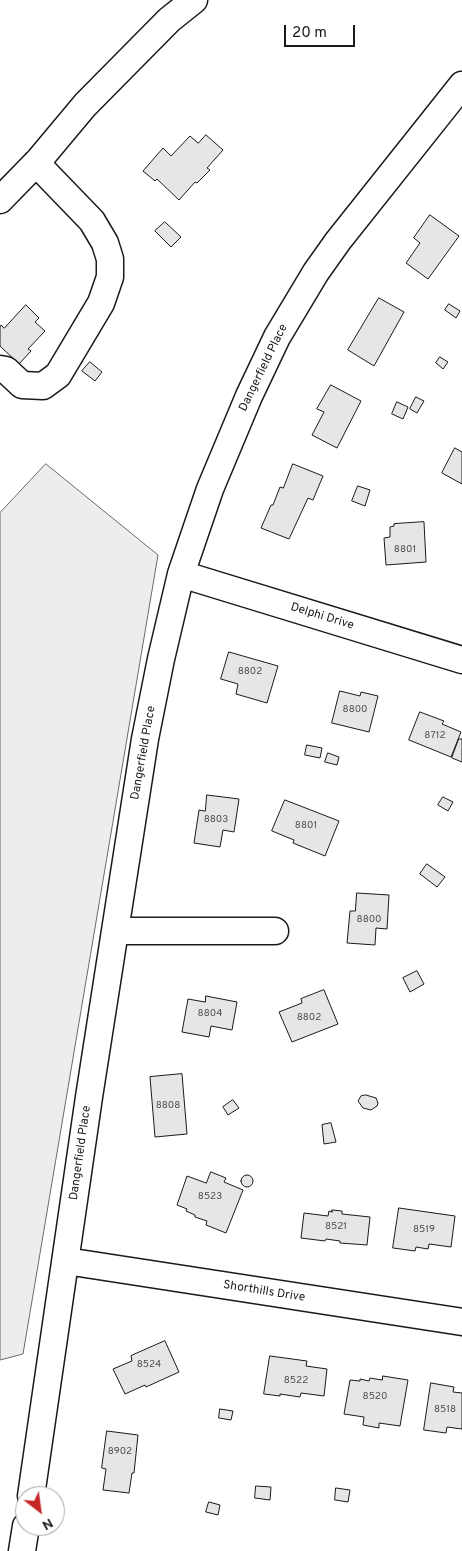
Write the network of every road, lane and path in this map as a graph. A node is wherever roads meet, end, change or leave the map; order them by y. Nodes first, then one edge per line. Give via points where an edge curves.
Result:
1 (194, 0) edge
2 (462, 85) edge
3 (36, 163) junction
4 (0, 200) edge
5 (0, 369) edge
6 (181, 574) junction
7 (462, 660) edge
8 (275, 931) dead end
9 (115, 932) junction
10 (66, 1261) junction
11 (462, 1322) edge
12 (32, 1486) edge
13 (24, 1536) edge
14 (22, 1551) edge

1 - 3 street via 169,20 85,105
2 - 6 street, Dangerfield Place via 338,241 276,338 210,489
3 - 4 street
3 - 5 street via 92,221 108,251 110,277 101,303 58,374 43,386 22,385 6,370
6 - 7 street, Delphi Drive
6 - 9 street, Dangerfield Place via 145,739
8 - 9 street
9 - 10 street, Dangerfield Place
10 - 11 street, Shorthills Drive
10 - 12 street, Dangerfield Place
13 - 14 street

